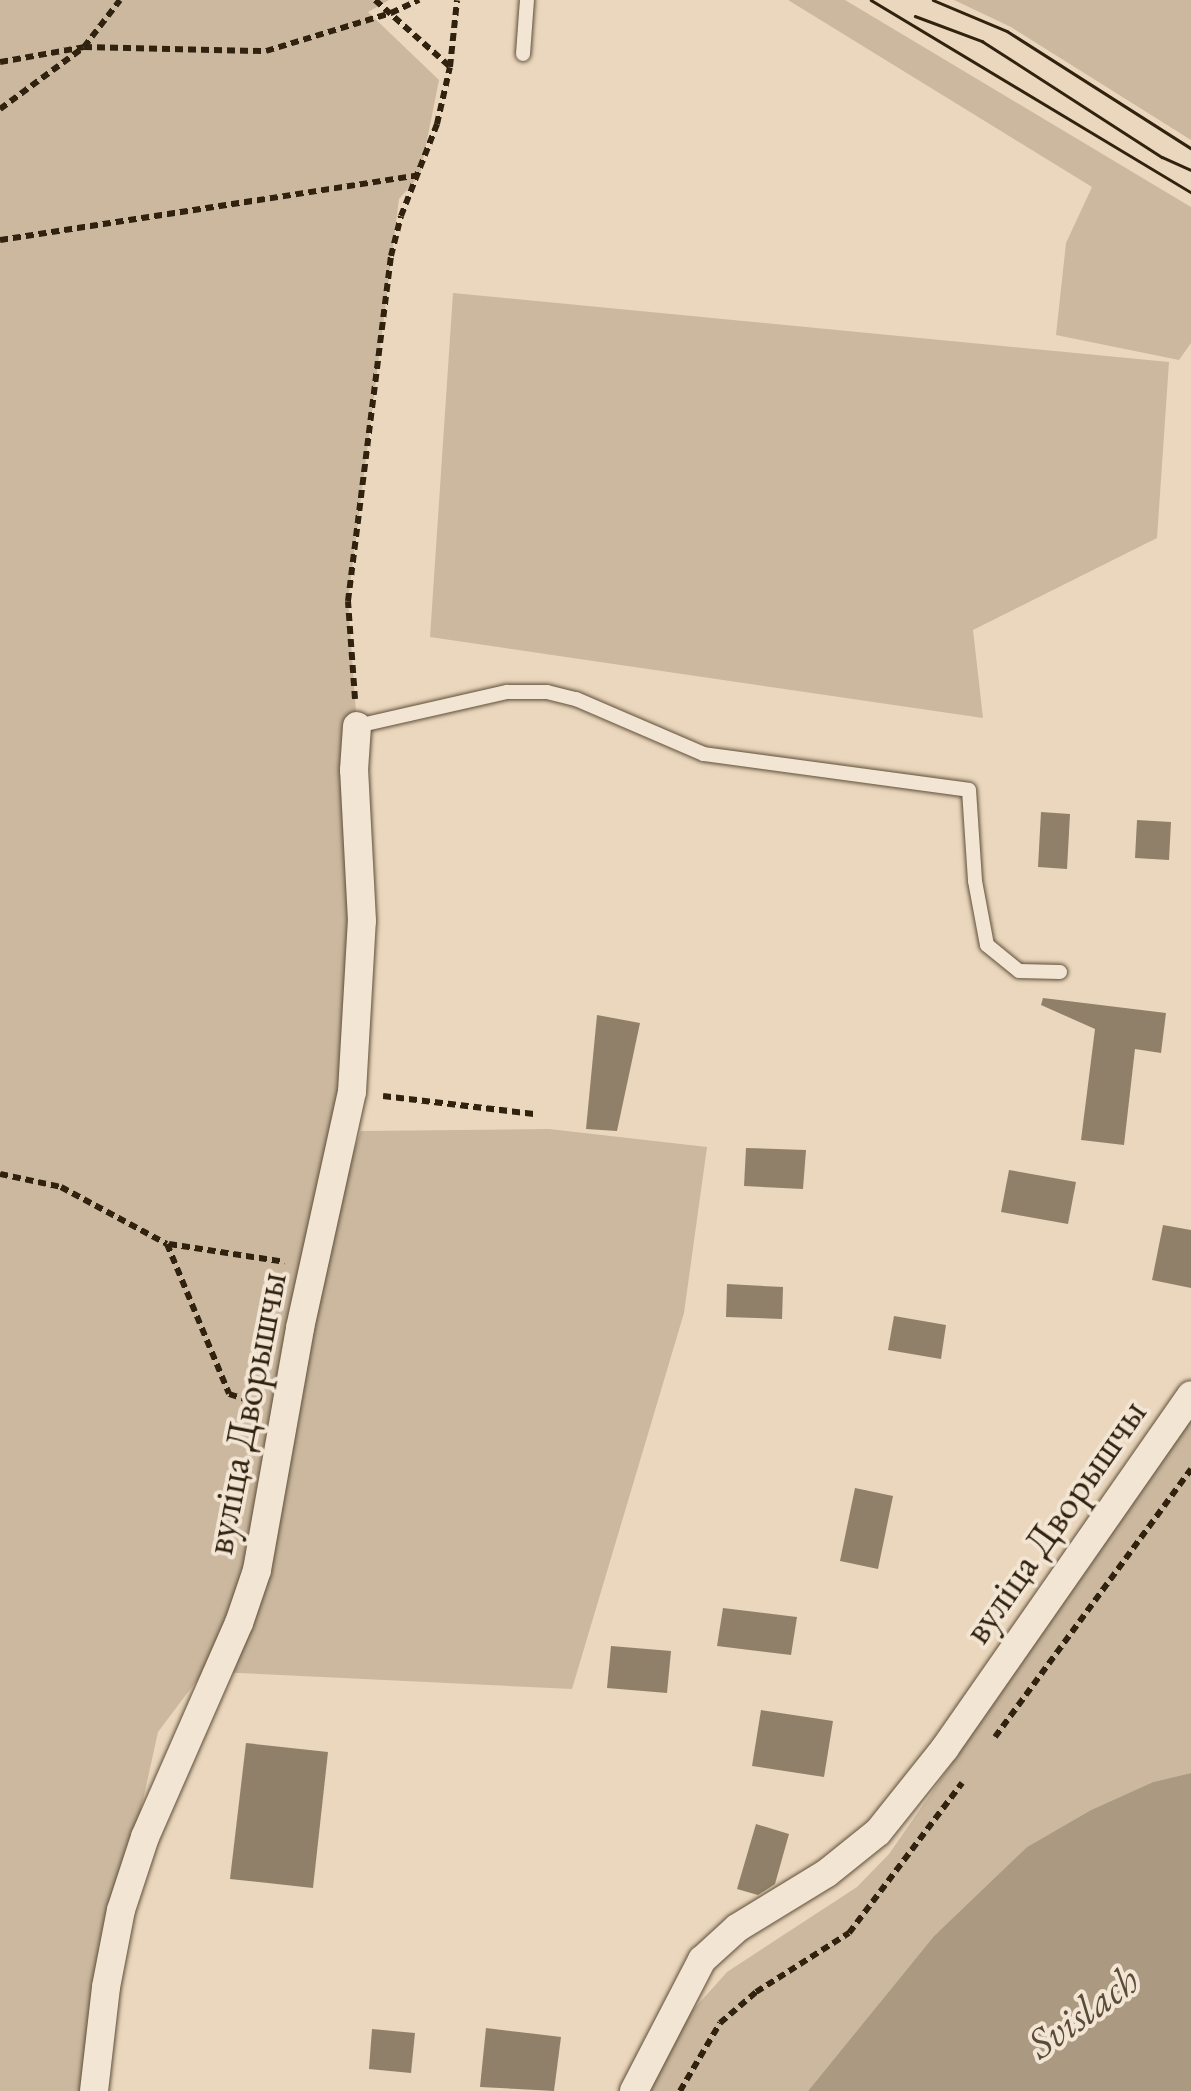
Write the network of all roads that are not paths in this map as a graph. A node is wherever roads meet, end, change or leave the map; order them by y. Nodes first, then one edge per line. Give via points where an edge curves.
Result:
1 (527, 0) edge
2 (523, 54) dead end
3 (357, 726) joint
4 (1060, 972) dead end
5 (1191, 1396) edge
6 (94, 2091) edge
7 (634, 2091) edge

1 - 2 lane
3 - 4 lane via 507,692 546,692 576,698 704,754 969,790 986,945 1020,972
3 - 6 street, вуліца Дворышчы via 362,921 352,1092 257,1570 120,1910
5 - 7 street, вуліца Дворышчы via 945,1748 878,1832 827,1873 737,1928 702,1960

